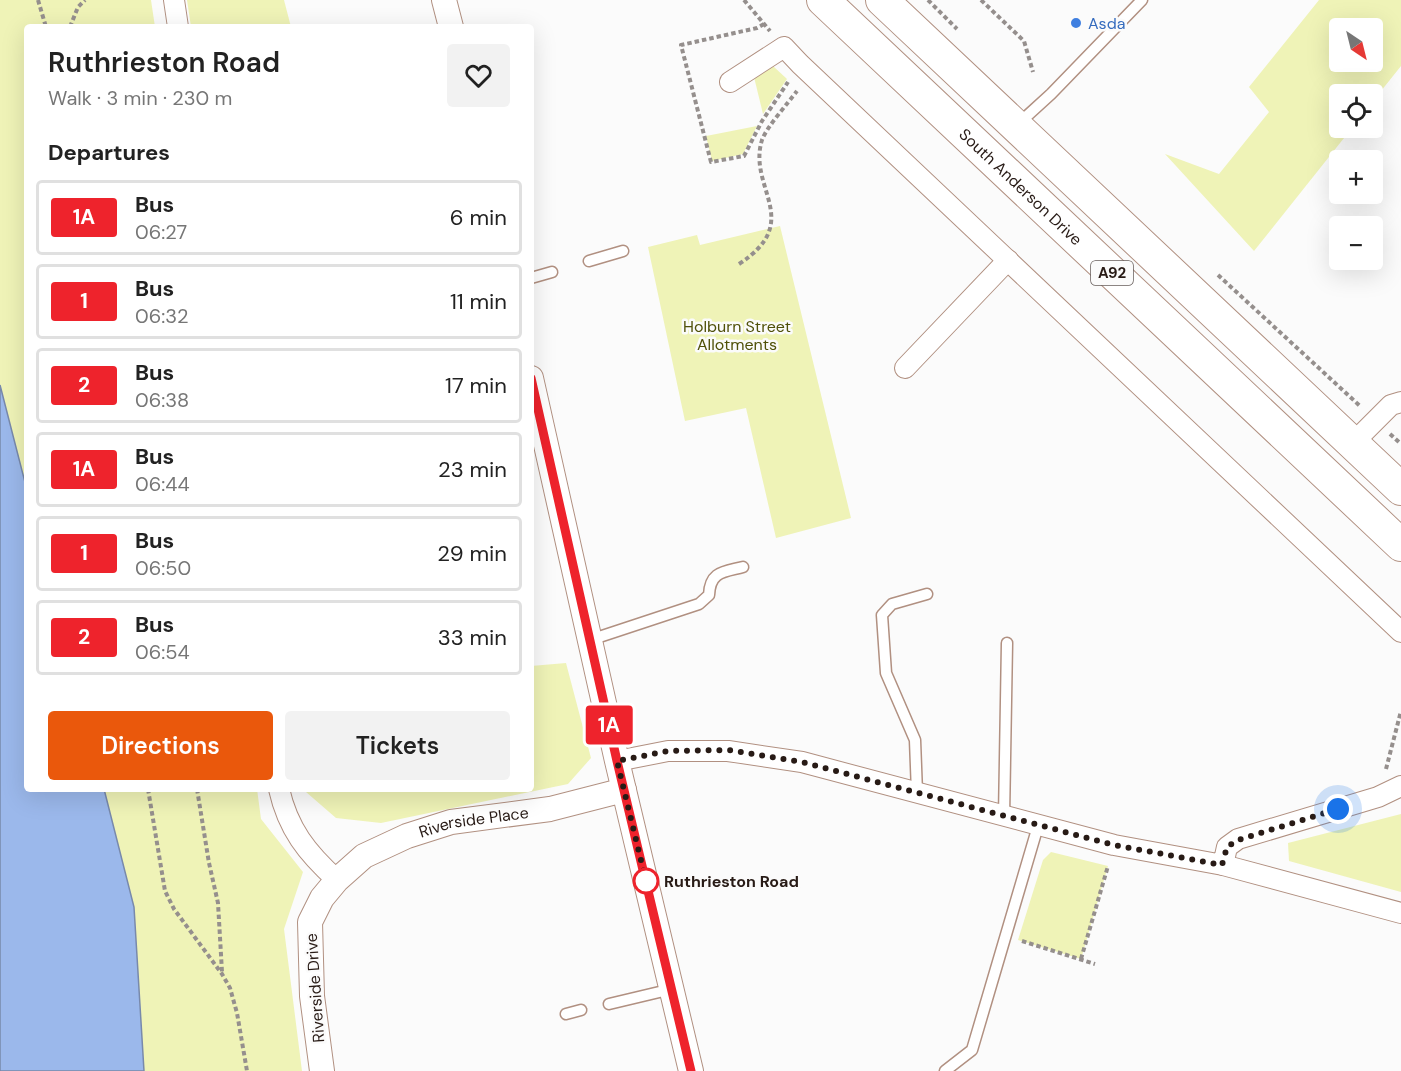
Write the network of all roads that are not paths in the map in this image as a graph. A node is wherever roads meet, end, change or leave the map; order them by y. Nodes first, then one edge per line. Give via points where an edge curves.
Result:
1 (174, 0) edge
2 (444, 0) edge
3 (823, 0) edge
4 (882, 0) edge
5 (1142, 0) edge
6 (178, 24) edge
7 (450, 24) edge
8 (730, 82) dead end
9 (1017, 126) junction
10 (623, 251) dead end
11 (1008, 260) junction
12 (589, 261) dead end
13 (552, 272) dead end
14 (534, 277) edge
15 (905, 368) dead end
16 (534, 391) edge
17 (1401, 402) edge
18 (1353, 443) junction
19 (1401, 489) edge
20 (1401, 544) edge
21 (743, 567) dead end
22 (927, 594) dead end
23 (1401, 632) edge
24 (590, 640) junction
25 (1007, 643) dead end
26 (617, 761) junction
27 (1401, 786) edge
28 (624, 790) junction
29 (280, 792) edge
30 (917, 793) junction
31 (1004, 817) junction
32 (1038, 826) junction
33 (1222, 865) junction
34 (337, 880) junction
35 (1401, 913) edge
36 (672, 989) junction
37 (609, 1004) dead end
38 (581, 1010) dead end
39 (566, 1014) dead end
40 (322, 1071) edge
41 (691, 1071) edge
42 (945, 1071) edge

1 - 6 street
2 - 7 street
3 - 20 main road, South Anderson Drive / A92
4 - 9 main road, A92
5 - 9 lane
8 - 11 street via 784,47
9 - 18 main road, A92
10 - 12 lane
11 - 15 street
11 - 23 street
13 - 14 lane
16 - 24 street
17 - 18 street via 1391,405
18 - 19 main road, A92
21 - 24 lane via 718,574 710,583 709,595 699,604
22 - 30 lane via 892,604 882,615 886,674 915,740
24 - 26 street
25 - 31 lane
26 - 28 street
26 - 30 street via 668,751 728,750 802,762
27 - 33 street via 1378,797 1238,840 1227,847
28 - 34 street, Riverside Place via 550,809 451,822 364,856
28 - 36 street
29 - 34 street via 294,832 313,858
30 - 31 street
31 - 32 street
32 - 33 street
32 - 42 lane via 972,1050
33 - 35 street
34 - 40 street, Riverside Drive via 310,922 312,996
36 - 37 lane
36 - 41 street
38 - 39 lane

